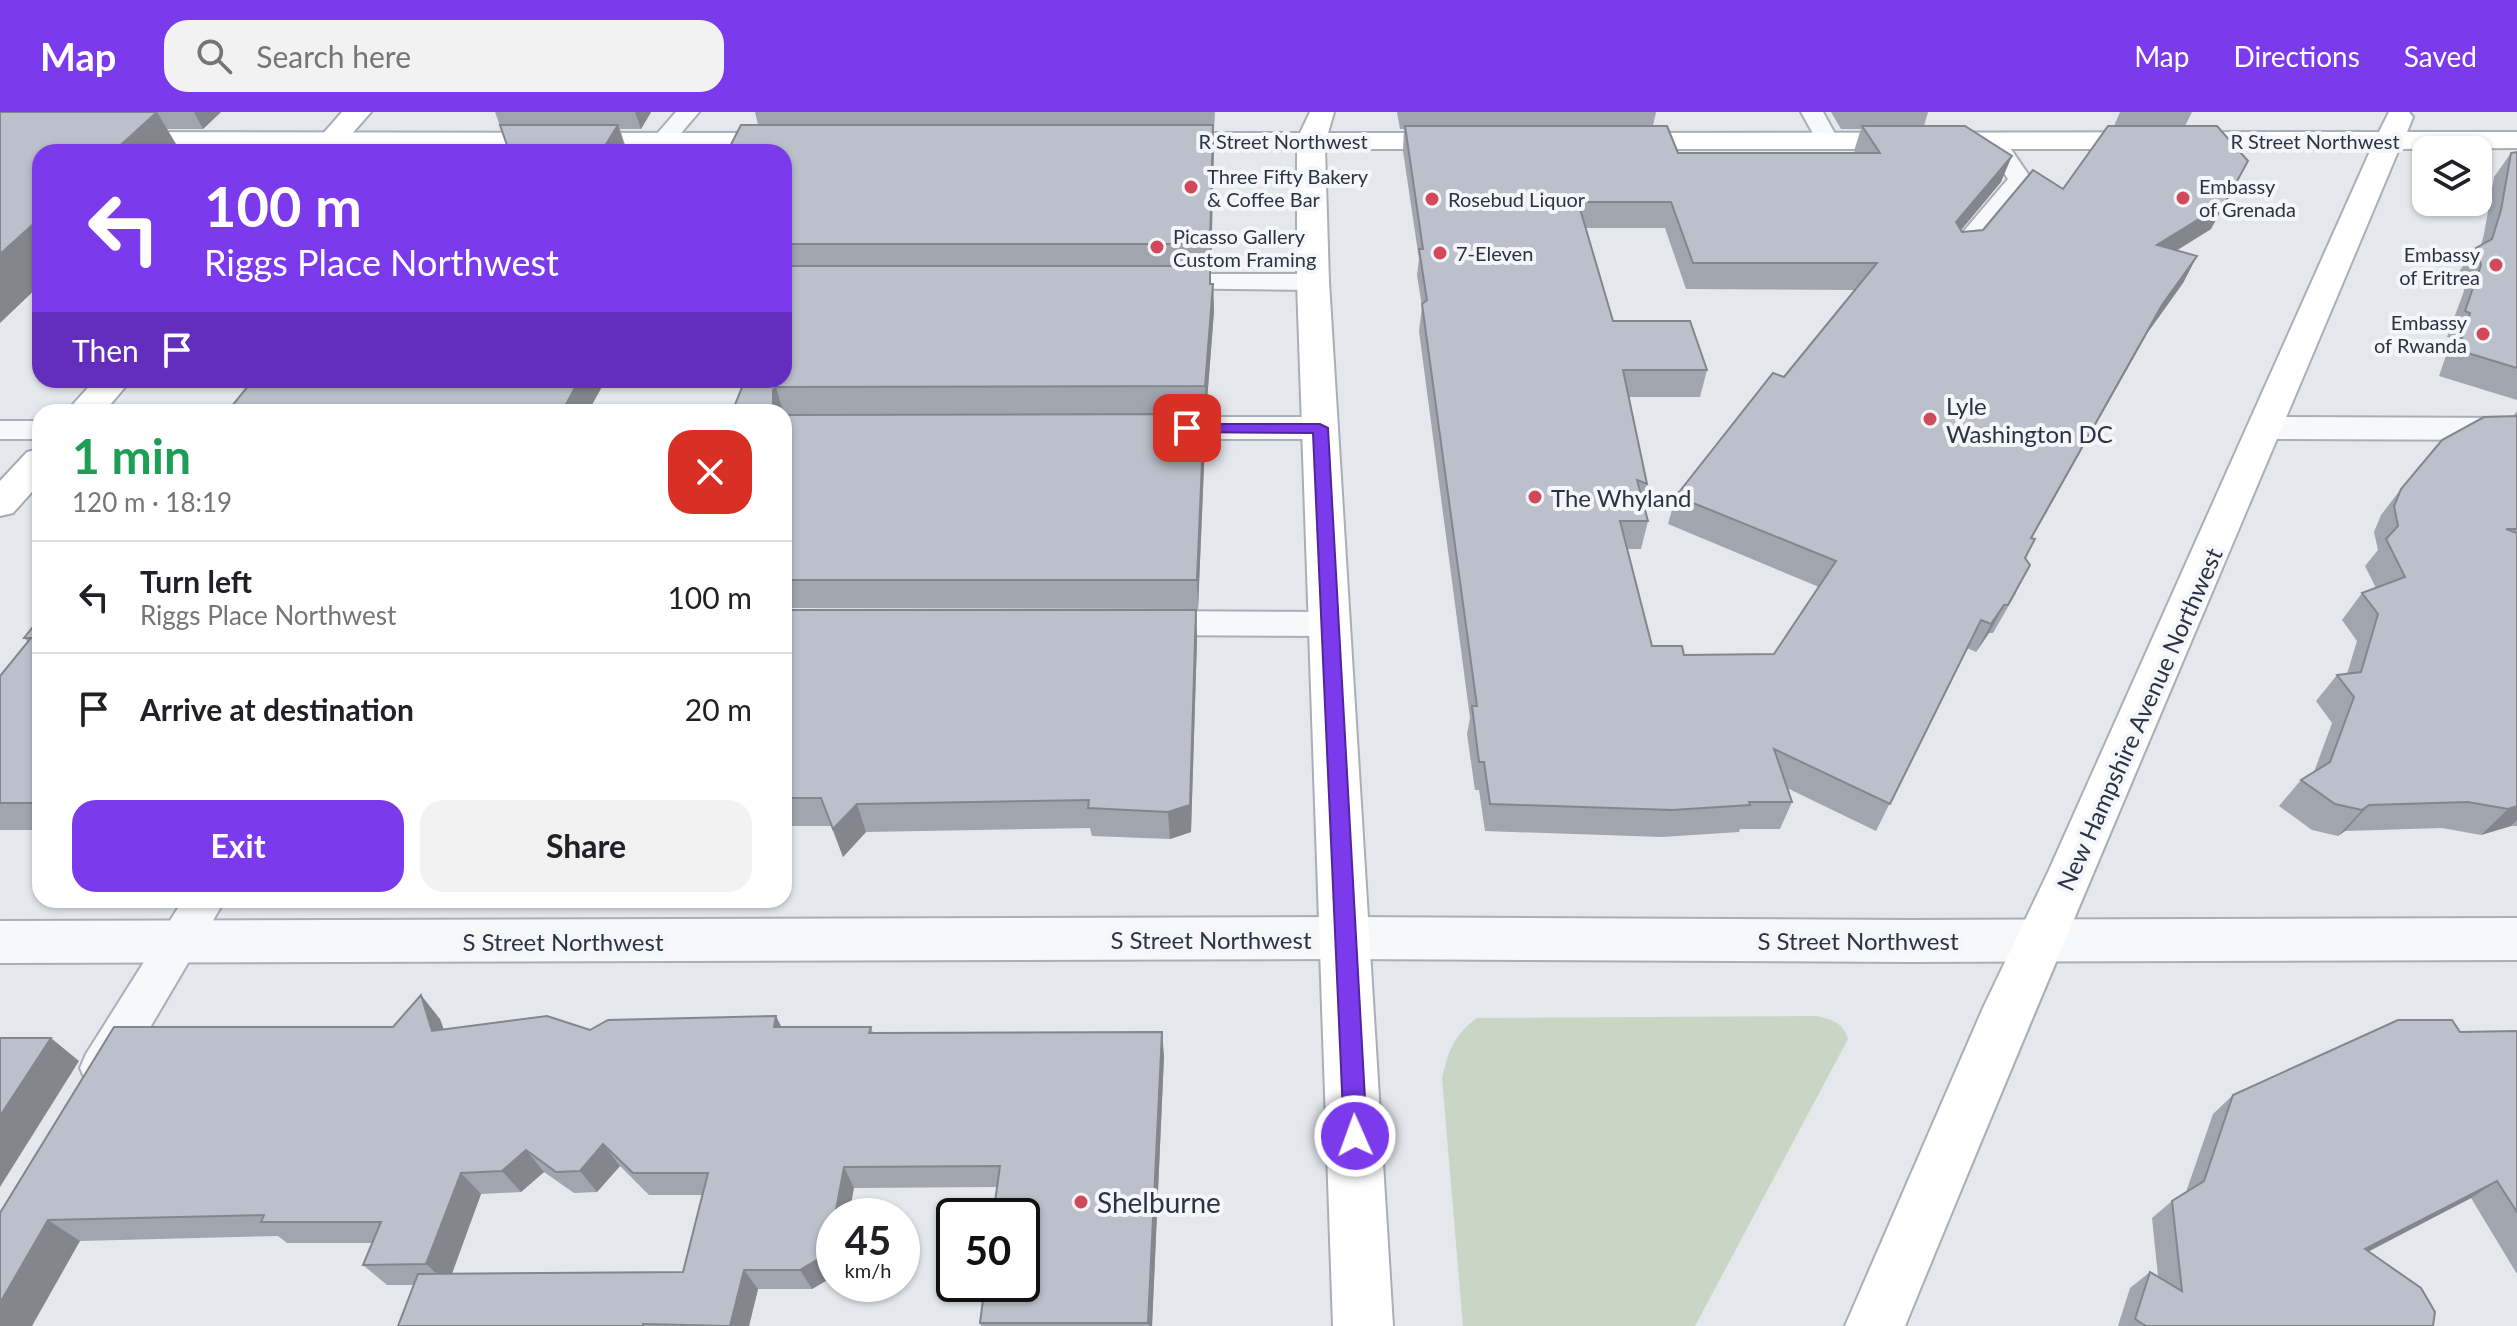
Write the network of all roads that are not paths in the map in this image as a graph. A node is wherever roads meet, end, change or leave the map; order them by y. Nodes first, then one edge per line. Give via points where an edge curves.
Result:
1 (357, 112) edge
2 (688, 112) edge
3 (1812, 112) edge
4 (1316, 126) edge
5 (2396, 127) edge
6 (2, 128) edge
7 (2517, 140) edge
8 (821, 141) edge
9 (1120, 141) edge
10 (1487, 141) edge
11 (1579, 141) edge
12 (1828, 141) junction
13 (1994, 141) junction
14 (290, 144) edge
15 (328, 144) edge
16 (660, 144) edge
17 (723, 144) edge
18 (1961, 250) edge
19 (1144, 282) edge
20 (1313, 282) junction
21 (106, 388) edge
22 (92, 404) edge
23 (1109, 428) edge
24 (1320, 428) junction
25 (2267, 428) junction
26 (2517, 429) edge
27 (0, 430) edge
28 (32, 430) edge
29 (32, 469) edge
30 (0, 504) edge
31 (1119, 623) edge
32 (1331, 624) junction
33 (200, 908) edge
34 (1345, 938) junction
35 (2517, 939) edge
36 (2041, 941) junction
37 (0, 942) edge
38 (180, 942) junction
39 (81, 1103) edge
40 (1363, 1326) edge
41 (1875, 1326) edge

1 - 15 main road
2 - 16 lane
3 - 12 lane
4 - 9 main road, R Street Northwest
4 - 10 main road, R Street Northwest
4 - 20 main road
5 - 7 main road, R Street Northwest
5 - 13 main road, R Street Northwest
5 - 25 main road, New Hampshire Avenue Northwest
6 - 14 main road
8 - 17 main road
11 - 12 main road, R Street Northwest
12 - 13 main road, R Street Northwest
13 - 18 lane via 2020,180
19 - 20 lane
20 - 24 main road
21 - 22 main road
23 - 24 street
24 - 32 main road
25 - 26 street
25 - 36 main road, New Hampshire Avenue Northwest
27 - 28 lane
29 - 30 main road
31 - 32 lane
32 - 34 main road
33 - 38 lane
34 - 36 street, S Street Northwest
34 - 38 street, S Street Northwest
34 - 40 main road
35 - 36 street, S Street Northwest
36 - 41 main road, New Hampshire Avenue Northwest
37 - 38 street, S Street Northwest
38 - 39 lane

